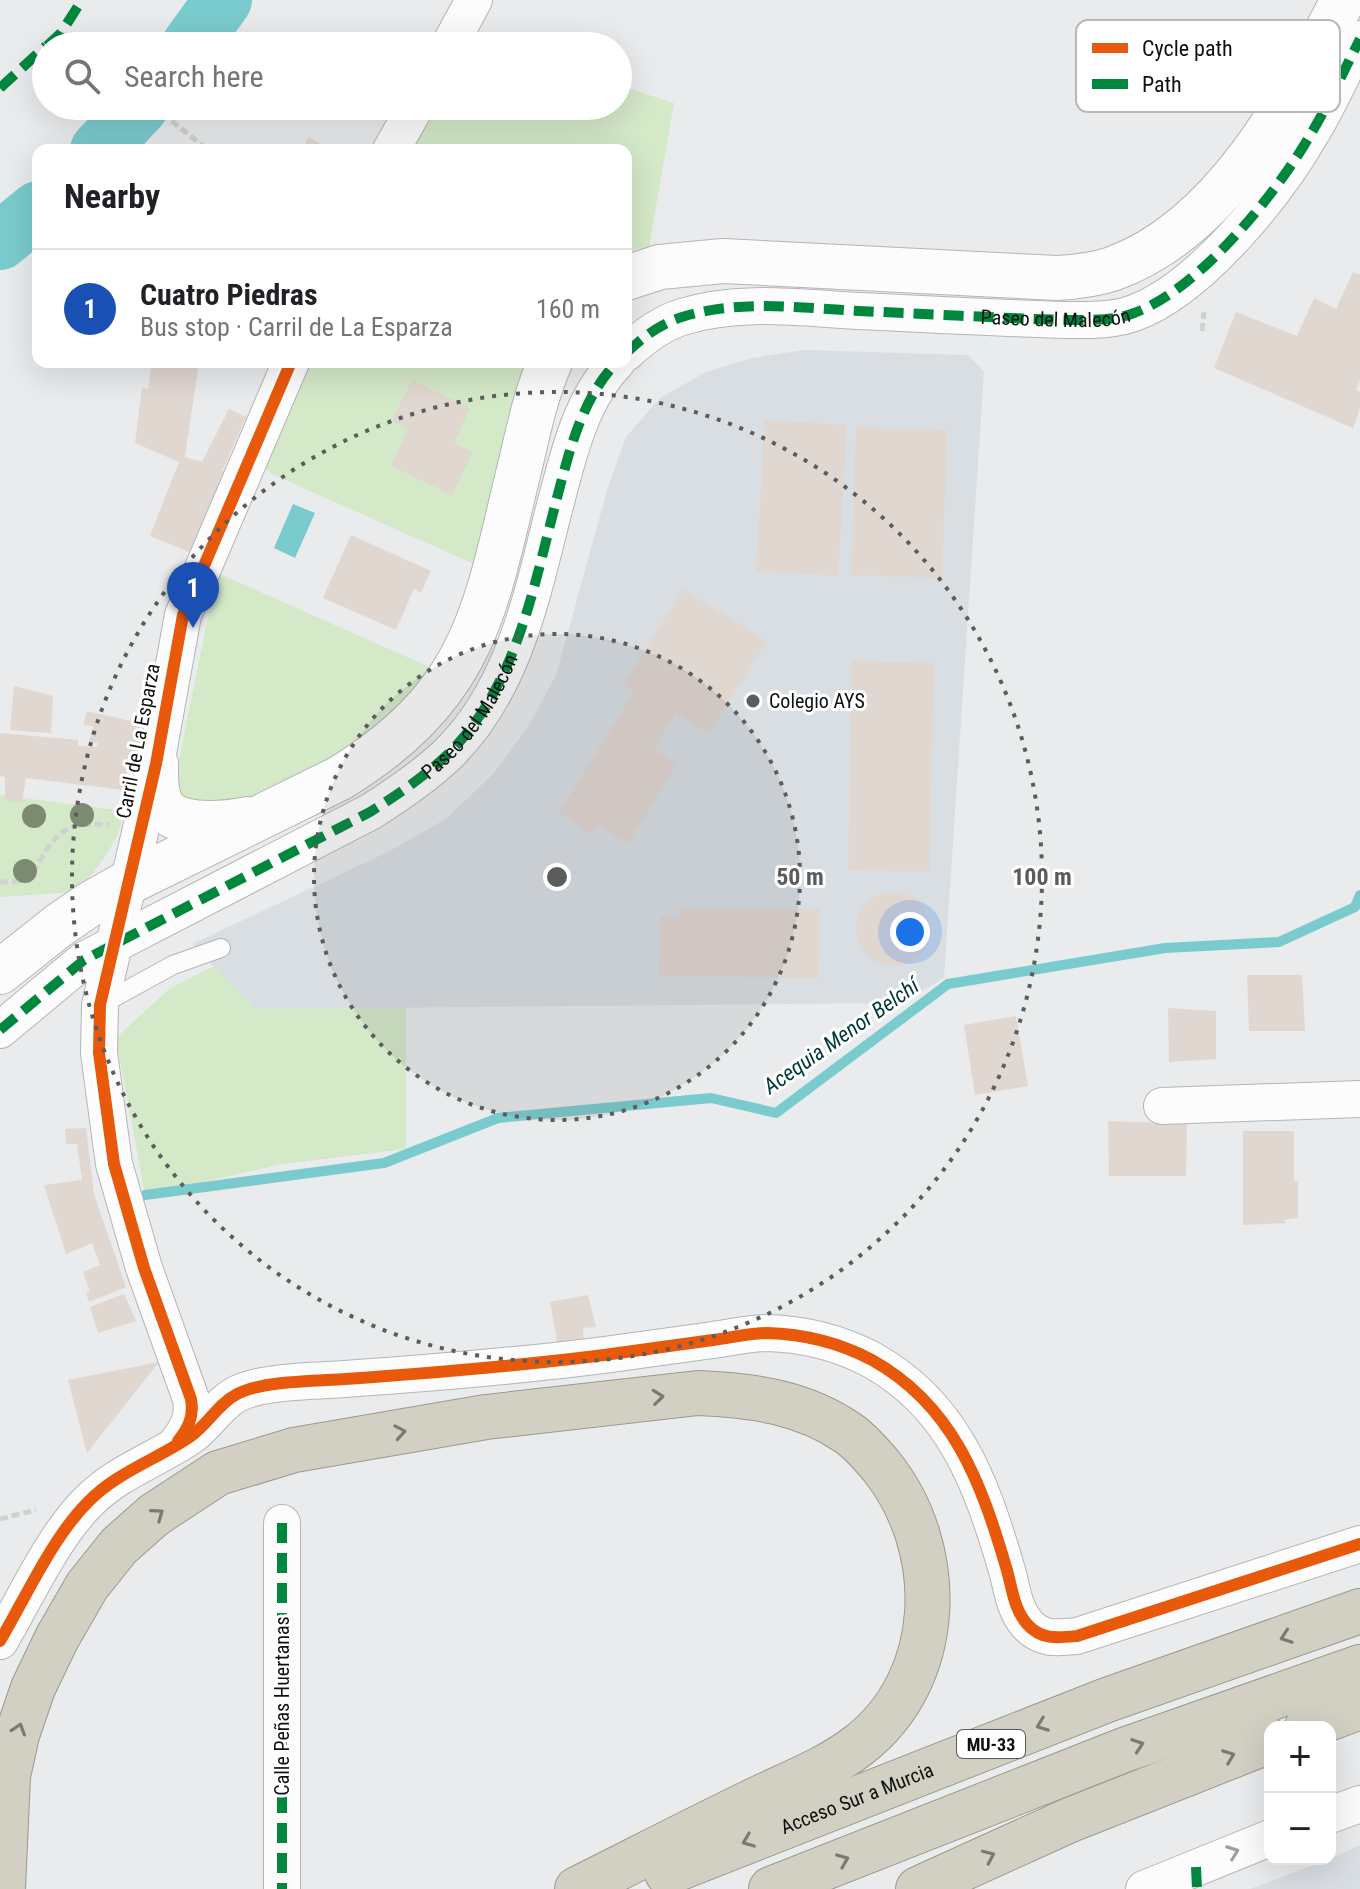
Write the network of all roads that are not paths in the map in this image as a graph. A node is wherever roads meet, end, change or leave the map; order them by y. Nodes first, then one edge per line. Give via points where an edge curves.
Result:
1 (474, 0) edge
2 (1343, 0) edge
3 (1332, 20) edge
4 (457, 32) edge
5 (1360, 39) edge
6 (1340, 77) edge
7 (1282, 112) edge
8 (1322, 112) edge
9 (408, 120) edge
10 (394, 144) edge
11 (632, 276) edge
12 (632, 348) edge
13 (288, 368) edge
14 (548, 368) edge
15 (612, 368) edge
16 (156, 764) junction
17 (274, 812) junction
18 (132, 872) junction
19 (115, 942) junction
20 (221, 948) dead end
21 (0, 972) edge
22 (100, 1005) junction
23 (0, 1030) edge
24 (1360, 1099) edge
25 (1162, 1106) dead end
26 (167, 1333) junction
27 (246, 1391) junction
28 (175, 1445) junction
29 (282, 1523) dead end
30 (1360, 1544) edge
31 (1360, 1611) edge
32 (0, 1641) edge
33 (1360, 1667) edge
34 (1360, 1707) edge
35 (1323, 1721) edge
36 (1264, 1743) edge
37 (1360, 1804) edge
38 (1336, 1813) edge
39 (1264, 1841) edge
40 (1196, 1878) edge
41 (3, 1889) edge
42 (282, 1889) edge
43 (577, 1889) edge
44 (627, 1889) edge
45 (771, 1889) edge
46 (918, 1889) edge
47 (1144, 1889) edge

1 - 4 street
2 - 3 street
5 - 6 street, Paseo del Malecón
7 - 11 street via 1208,204 1171,237 1112,269 1057,278 723,261 660,267
8 - 12 street, Paseo del Malecón via 1304,146 1241,228 1192,277 1134,313 1067,320 726,309 662,325
9 - 10 street
13 - 16 street, Carril de La Esparza via 183,615
14 - 17 street via 484,610 453,676 393,742 340,778
15 - 19 street, Paseo del Malecón via 595,391 574,437 519,636 500,681 449,753 370,812
16 - 17 street via 158,796 173,816 228,823
16 - 18 street, Carril de La Esparza
17 - 18 street
18 - 19 street, Carril de La Esparza
18 - 21 street
19 - 22 street, Carril de La Esparza
19 - 23 street, Paseo del Malecón via 84,960
20 - 22 lane via 173,965
22 - 26 street, Carril de La Esparza via 99,1053 114,1164
24 - 25 street
26 - 27 street via 198,1367
26 - 28 street, Carril de La Esparza via 193,1409
27 - 28 street
27 - 30 street via 580,1358 765,1333 835,1343 914,1389 947,1425 976,1478 1014,1603 1038,1634 1054,1638 1077,1636
28 - 32 street via 88,1501 58,1541
29 - 42 street, Calle Peñas Huertanas
31 -> 44 highway, Acceso Sur a Murcia / MU-33 via 1107,1700
45 -> 33 highway, MU-33 via 1109,1756
34 - 35 highway
46 -> 36 highway via 1070,1820
37 - 38 street
40 -> 39 street
40 - 47 street
41 -> 43 highway via 14,1748 33,1688 57,1638 87,1586 119,1546 154,1515 218,1473 294,1450 486,1417 698,1393 781,1402 818,1415 871,1453 908,1506 919,1536 928,1598 918,1660 905,1691 858,1745

